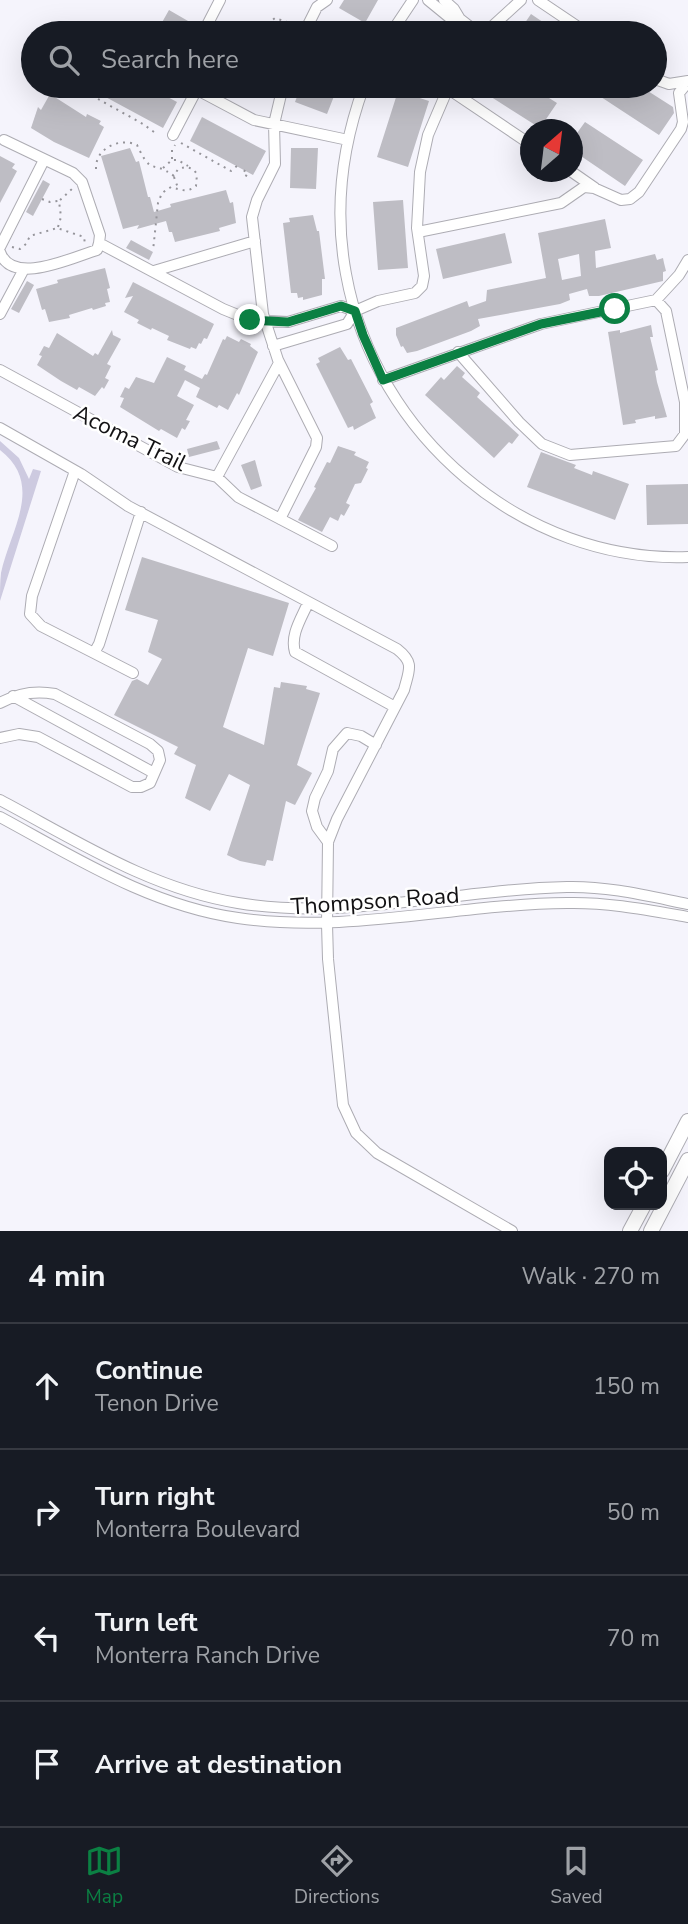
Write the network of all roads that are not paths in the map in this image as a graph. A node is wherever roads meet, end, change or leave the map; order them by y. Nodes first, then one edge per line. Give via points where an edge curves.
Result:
1 (220, 0) edge
2 (413, 0) edge
3 (428, 0) edge
4 (444, 0) edge
5 (521, 0) edge
6 (538, 0) edge
7 (319, 1) edge
8 (460, 19) junction
9 (209, 21) edge
10 (310, 21) edge
11 (399, 21) edge
12 (463, 21) edge
13 (498, 21) edge
14 (569, 21) edge
15 (688, 81) edge
16 (667, 84) edge
17 (190, 98) edge
18 (213, 98) edge
19 (280, 98) edge
20 (360, 98) edge
21 (443, 98) edge
22 (464, 98) edge
23 (274, 124) junction
24 (520, 137) edge
25 (4, 140) dead end
26 (175, 140) road end
27 (348, 140) junction
28 (44, 160) junction
29 (583, 179) edge
30 (599, 190) junction
31 (418, 232) junction
32 (255, 241) junction
33 (99, 243) junction
34 (3, 248) edge
35 (688, 260) edge
36 (24, 269) junction
37 (154, 271) junction
38 (656, 300) junction
39 (355, 311) junction
40 (0, 314) edge
41 (296, 320) junction
42 (265, 322) junction
43 (302, 338) junction
44 (273, 346) junction
45 (458, 352) junction
46 (279, 363) junction
47 (0, 370) edge
48 (383, 380) junction
49 (686, 402) edge
50 (0, 428) edge
51 (75, 471) junction
52 (217, 477) junction
53 (141, 512) junction
54 (280, 519) junction
55 (332, 546) dead end
56 (688, 557) edge
57 (308, 603) junction
58 (94, 653) junction
59 (133, 673) dead end
60 (13, 696) junction
61 (0, 704) edge
62 (395, 707) junction
63 (0, 738) edge
64 (376, 745) junction
65 (154, 773) junction
66 (0, 800) edge
67 (0, 817) edge
68 (328, 842) junction
69 (131, 869) junction
70 (124, 883) junction
71 (612, 889) junction
72 (610, 904) junction
73 (688, 904) edge
74 (329, 908) junction
75 (688, 917) edge
76 (327, 924) junction
77 (688, 1121) edge
78 (688, 1160) edge
79 (667, 1161) edge
80 (641, 1210) edge
81 (512, 1231) edge
82 (630, 1231) edge
83 (651, 1231) edge

1 - 9 street
2 - 11 street
3 - 8 street via 450,18
4 - 8 street
5 - 13 street
6 - 14 street
7 - 10 street
8 - 12 street
15 - 16 street
15 - 30 street via 679,93 681,129 639,192 621,200
17 - 26 street
18 - 23 street via 250,118
19 - 23 street
20 - 27 street
21 - 31 street via 423,154
22 - 24 street
23 - 27 street
23 - 32 street via 275,164 252,217
25 - 28 street
27 - 39 street via 341,231
28 - 33 street via 82,182
28 - 34 street
29 - 30 street
30 - 31 street via 584,187 561,203
31 - 39 street via 424,276 420,288 411,295
32 - 37 street
32 - 42 street
33 - 36 street via 97,250
33 - 37 street
34 - 36 street via 7,263
35 - 38 street
36 - 40 street
37 - 42 street via 223,309
38 - 45 street via 541,324
38 - 49 street via 666,311
39 - 41 street via 341,306
39 - 43 street via 346,324
39 - 48 street
41 - 42 street
41 - 43 street
42 - 44 street
43 - 44 street
44 - 46 street
45 - 48 street
45 - 49 street via 542,444 570,455 676,446 685,434
46 - 52 street
46 - 54 street via 317,438
47 - 52 street, Acoma Trail via 178,467
48 - 56 street via 434,450 473,485 515,513 556,533 612,551
50 - 51 street
51 - 53 street
51 - 58 street via 30,614 41,626
52 - 54 street, Acoma Trail via 238,496
53 - 57 street
53 - 58 street
54 - 55 street, Acoma Trail
57 - 62 street via 296,629 295,652
57 - 62 street via 407,657 410,667
58 - 59 street
60 - 61 street
60 - 65 street
60 - 65 street via 38,690 55,694 150,744 160,760
62 - 64 street
63 - 65 street via 37,737 132,787 150,783
64 - 68 street
64 - 68 street via 347,733 333,749 312,811
66 - 69 street, Thompson Road
67 - 70 street, Thompson Road
68 - 74 street
69 - 70 street
69 - 74 street, Thompson Road via 184,891 239,903
70 - 76 street, Thompson Road via 215,914
71 - 72 street
71 - 73 street, Thompson Road
71 - 74 street, Thompson Road via 515,890
72 - 75 street, Thompson Road
72 - 76 street, Thompson Road via 516,905
74 - 76 street
76 - 81 street via 343,1105 355,1133 377,1153
77 - 79 main road
78 - 83 main road
80 - 82 main road

